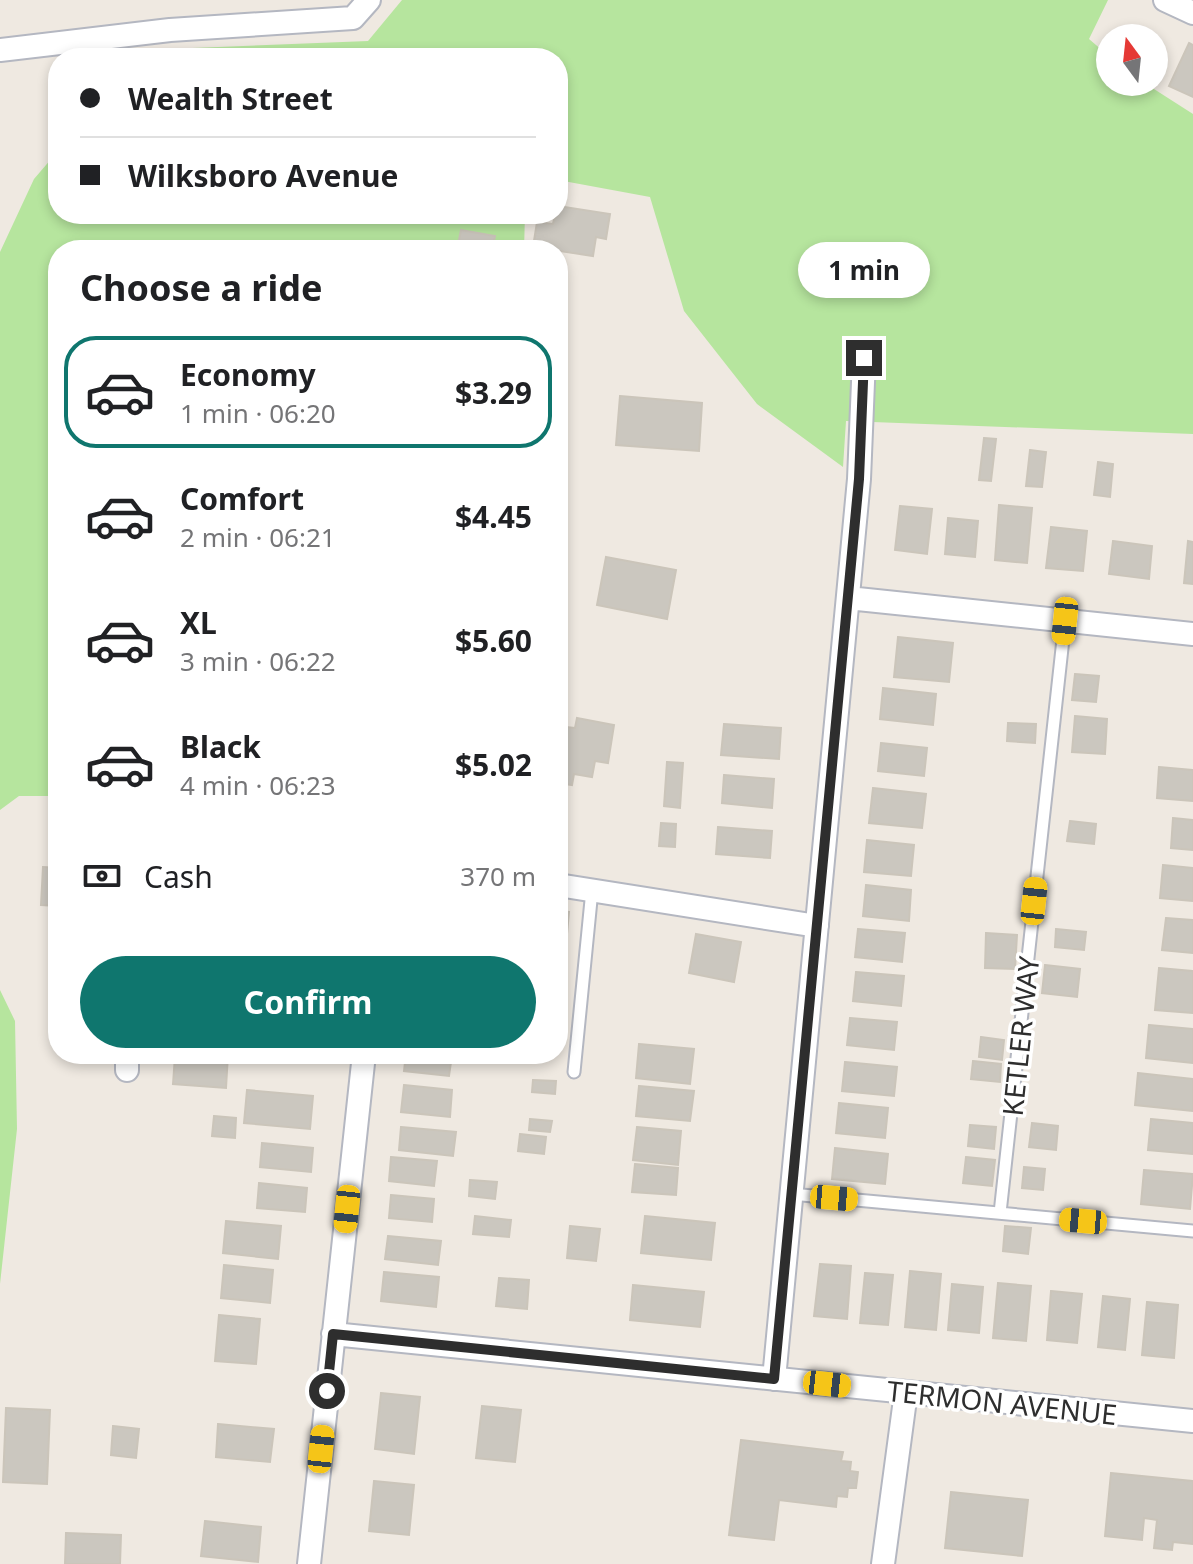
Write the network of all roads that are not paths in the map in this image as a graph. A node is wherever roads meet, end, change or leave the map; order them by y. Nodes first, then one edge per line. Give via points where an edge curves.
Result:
1 (369, 0) edge
2 (1165, 0) edge
3 (1193, 13) edge
4 (0, 50) edge
5 (864, 358) dead end
6 (848, 598) junction
7 (1065, 621) junction
8 (1193, 634) edge
9 (568, 886) edge
10 (592, 890) junction
11 (817, 926) junction
12 (363, 1064) edge
13 (574, 1072) dead end
14 (791, 1194) junction
15 (1000, 1213) junction
16 (1193, 1231) edge
17 (333, 1334) junction
18 (774, 1379) junction
19 (906, 1392) junction
20 (1193, 1421) edge
21 (309, 1564) edge
22 (883, 1564) edge

1 - 4 street via 353,18 170,30
2 - 3 street
5 - 6 street
6 - 7 street
6 - 11 street
7 - 8 street
7 - 15 lane, KETLER WAY
9 - 10 street
10 - 11 street
10 - 13 lane
11 - 14 street
12 - 17 street
14 - 15 lane
14 - 18 street
15 - 16 lane
17 - 18 street, TERMON AVENUE
17 - 21 street
18 - 19 street, TERMON AVENUE
19 - 20 street, TERMON AVENUE
19 - 22 street

